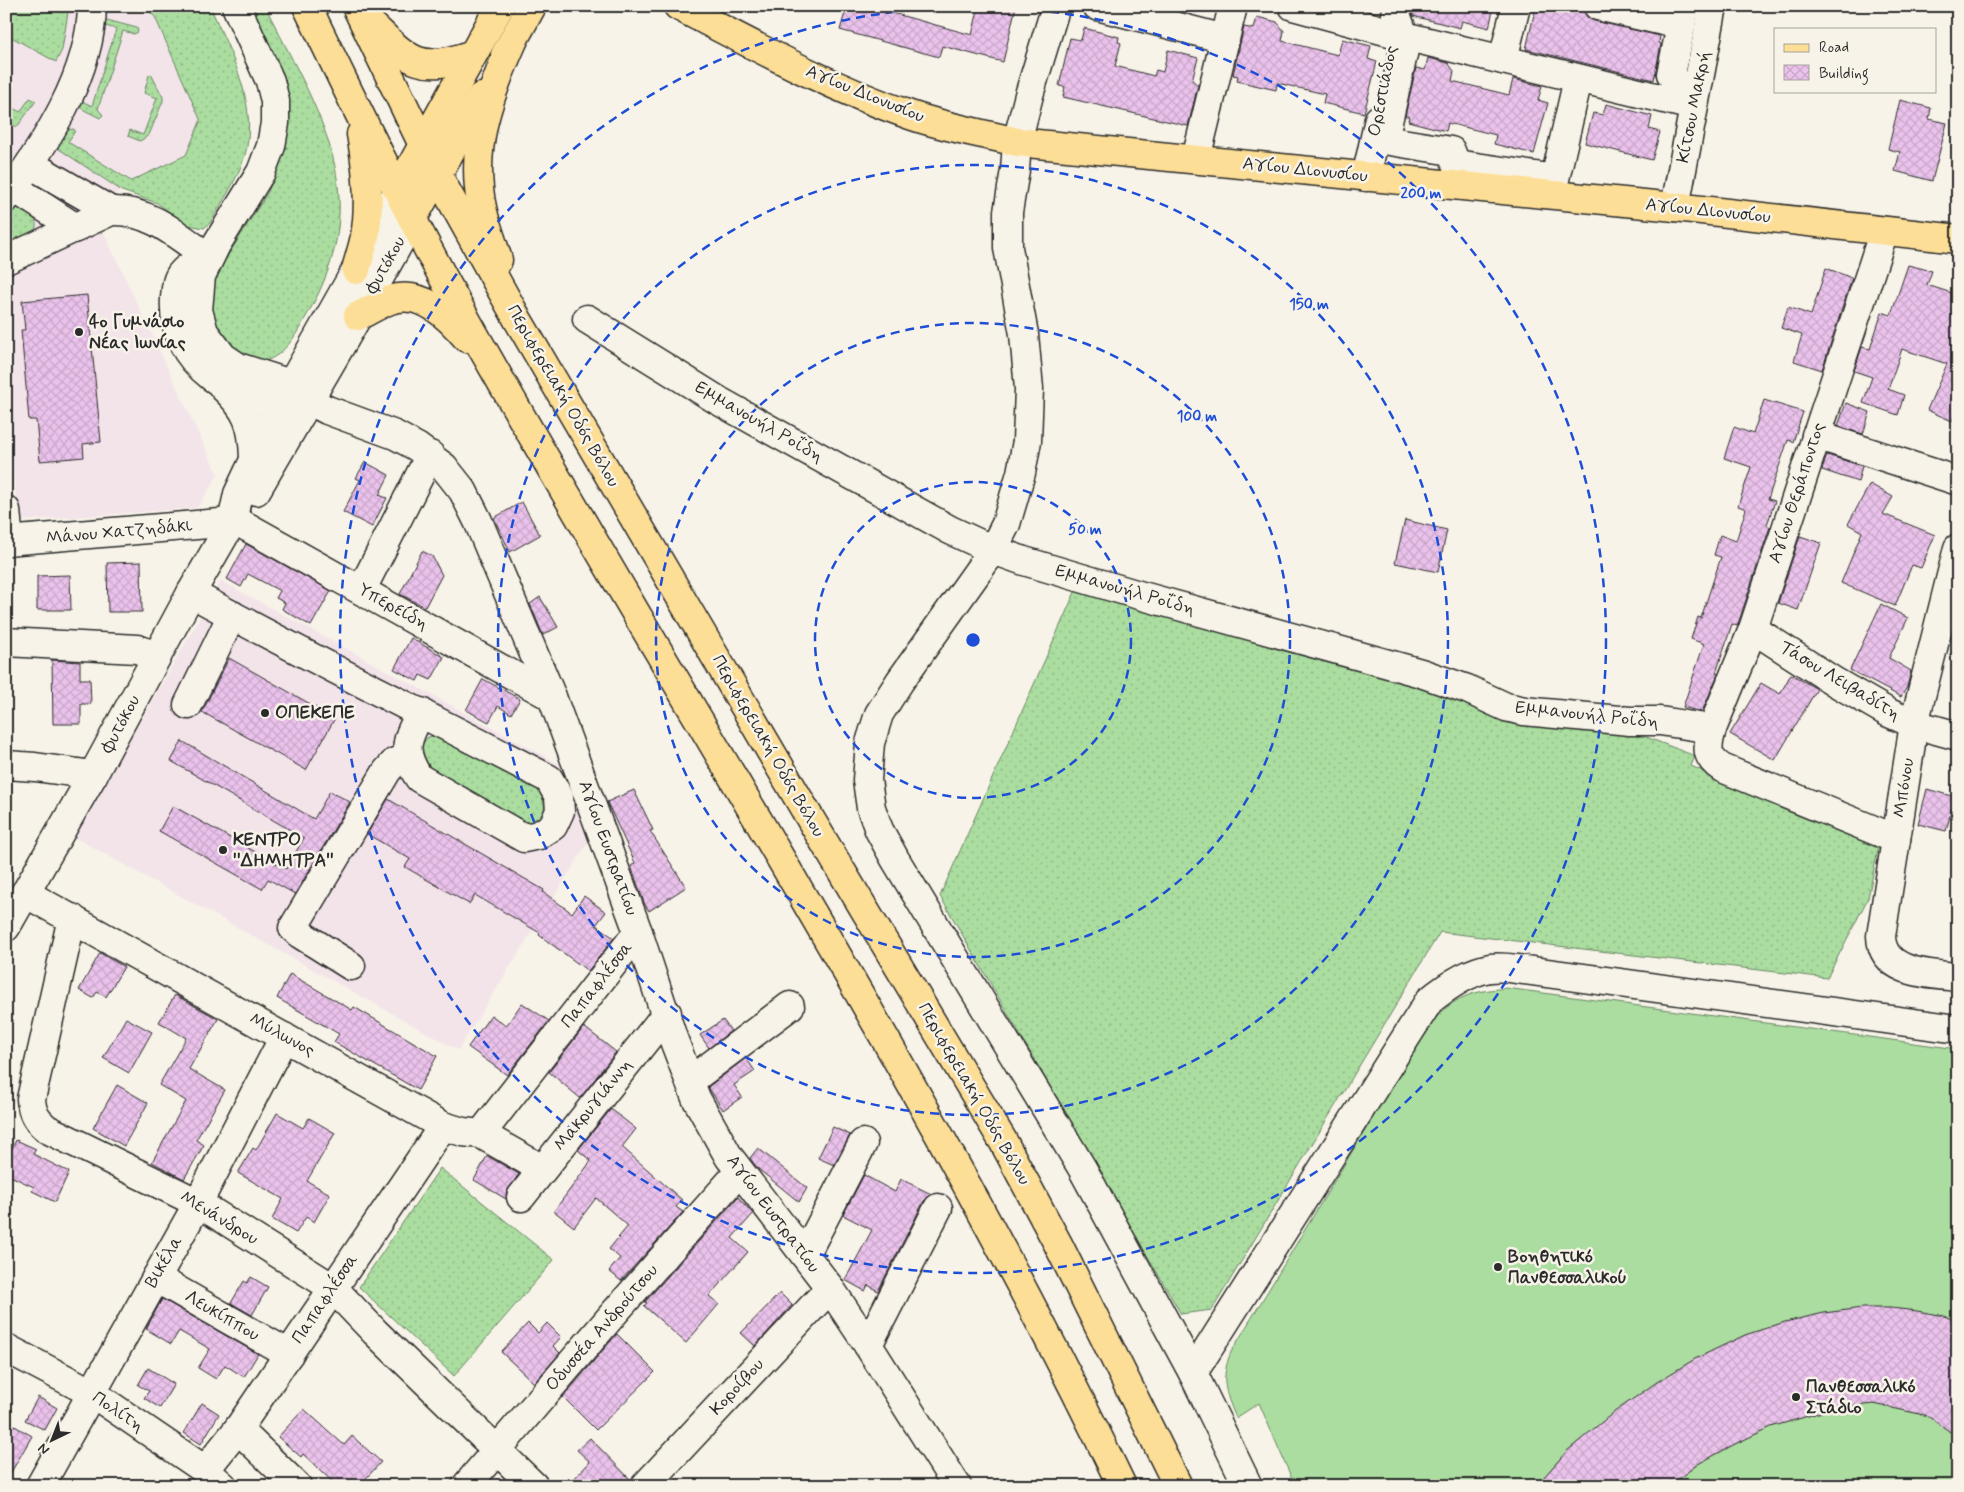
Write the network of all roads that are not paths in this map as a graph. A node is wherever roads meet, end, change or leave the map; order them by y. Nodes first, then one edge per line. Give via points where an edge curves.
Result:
1 (92, 6) edge
2 (236, 6) edge
3 (307, 6) edge
4 (500, 6) edge
5 (532, 6) edge
6 (678, 6) edge
7 (1056, 6) edge
8 (1097, 6) edge
9 (1233, 6) edge
10 (1293, 6) edge
11 (1398, 6) edge
12 (1516, 6) edge
13 (1598, 6) edge
14 (1713, 6) edge
15 (358, 9) edge
16 (714, 15) edge
17 (1683, 16) edge
18 (1380, 20) edge
19 (514, 39) junction
20 (1225, 39) junction
21 (472, 54) junction
22 (1502, 60) junction
23 (1578, 79) junction
24 (1686, 104) junction
25 (355, 106) junction
26 (1017, 142) junction
27 (422, 144) junction
28 (1196, 160) junction
29 (30, 164) junction
30 (437, 174) junction
31 (1366, 177) junction
32 (398, 190) junction
33 (10, 193) edge
34 (1675, 207) junction
35 (111, 211) junction
36 (413, 218) junction
37 (76, 228) junction
38 (1884, 231) junction
39 (1958, 239) edge
40 (208, 258) junction
41 (6, 260) edge
42 (356, 270) junction
43 (358, 316) junction
44 (587, 318) dead end
45 (518, 320) junction
46 (492, 366) junction
47 (213, 377) junction
48 (294, 395) junction
49 (1816, 435) junction
50 (430, 455) junction
51 (254, 458) junction
52 (1958, 481) edge
53 (6, 510) edge
54 (233, 520) junction
55 (8, 541) edge
56 (1958, 548) edge
57 (993, 550) junction
58 (362, 589) junction
59 (191, 593) junction
60 (232, 615) junction
61 (1753, 629) junction
62 (6, 642) edge
63 (157, 656) junction
64 (552, 696) junction
65 (188, 705) dead end
66 (421, 712) junction
67 (1914, 724) junction
68 (1958, 736) edge
69 (1710, 741) junction
70 (409, 760) junction
71 (6, 765) edge
72 (93, 775) junction
73 (1896, 839) junction
74 (25, 893) junction
75 (72, 918) junction
76 (6, 927) edge
77 (638, 932) junction
78 (351, 966) dead end
79 (1958, 977) edge
80 (790, 1006) dead end
81 (667, 1013) junction
82 (1958, 1029) edge
83 (284, 1037) junction
84 (690, 1082) junction
85 (443, 1126) junction
86 (481, 1134) junction
87 (863, 1143) dead end
88 (542, 1169) junction
89 (739, 1172) junction
90 (521, 1197) dead end
91 (198, 1203) junction
92 (938, 1208) dead end
93 (805, 1255) junction
94 (156, 1278) junction
95 (332, 1288) junction
96 (830, 1288) junction
97 (868, 1346) junction
98 (6, 1348) edge
99 (289, 1354) junction
100 (1193, 1373) junction
101 (92, 1393) junction
102 (238, 1428) junction
103 (498, 1450) junction
104 (214, 1478) edge
105 (40, 1486) edge
106 (297, 1486) edge
107 (466, 1486) edge
108 (534, 1486) edge
109 (645, 1486) edge
110 (957, 1486) edge
111 (1122, 1486) edge
112 (1178, 1486) edge
113 (1248, 1486) edge

1 - 29 street via 90,37 84,60 62,109
2 - 40 street via 270,81 275,100 275,128 261,172
3 - 25 main road
4 - 21 main road, Φυτόκου
5 - 19 main road, Φυτόκου
6 - 16 main road, Αγίου Διονυσίου
7 - 26 street
8 - 20 street
9 - 20 street
10 - 18 street
11 - 18 street via 1396,14
12 - 22 street
13 - 17 street
14 - 24 street, Κίτσου Μακρή
15 - 21 main road via 403,54 416,61 430,64
15 - 27 main road, Περιφερειακή Οδός Βόλου
16 - 26 main road, Αγίου Διονυσίου via 871,100 945,125
17 - 24 street via 1671,74 1681,88
18 - 22 street
18 - 23 street via 1406,41 1384,140 1451,151 1456,164 1555,178
18 - 31 street, Ορεστιάδος via 1396,42
19 - 30 main road, Φυτόκου
19 - 45 main road via 496,79 483,120 478,171 482,211
20 - 28 street
21 - 27 main road, Φυτόκου
22 - 23 street
23 - 24 street
24 - 34 street, Κίτσου Μακρή
25 - 32 main road
25 - 42 main road via 366,166 368,205 365,236
26 - 28 main road, Αγίου Διονυσίου
26 - 57 street via 1008,212 1008,248 1024,334 1029,413 1027,441 1016,493
27 - 30 main road, Περιφερειακή Οδός Βόλου
27 - 32 main road, Φυτόκου
28 - 31 main road, Αγίου Διονυσίου
29 - 33 street
29 - 35 street
30 - 36 main road, Φυτόκου
30 - 45 main road, Περιφερειακή Οδός Βόλου
31 - 34 main road, Αγίου Διονυσίου
32 - 36 main road
32 - 42 street, Φυτόκου
33 - 37 street
34 - 38 main road, Αγίου Διονυσίου
35 - 37 street
35 - 40 street via 132,212 151,219
36 - 43 street, Φυτόκου
36 - 46 main road
37 - 41 street
38 - 39 main road, Αγίου Διονυσίου
38 - 49 street, Αγίου Θεράποντος
40 - 47 street via 187,267 180,275 175,318 184,346
40 - 48 street via 201,276 198,299 201,321 209,340 223,357 238,367
42 - 48 street, Φυτόκου
43 - 46 main road via 400,298 421,301 447,316
43 - 48 street, Φυτόκου
44 - 57 street, Εμμανουήλ Ροΐδη via 718,400 950,530
45 - 112 main road, Περιφερειακή Οδός Βόλου via 806,812 1003,1140 1063,1253
46 - 111 main road via 911,1083 1014,1273
47 - 48 street via 252,397 268,401
47 - 51 street via 247,416
48 - 50 street, Αγίου Ευστρατίου via 395,436
48 - 51 street, Φυτόκου
48 - 54 street, Φυτόκου via 251,501
49 - 52 street
49 - 61 street, Αγίου Θεράποντος
50 - 58 street
50 - 64 street, Αγίου Ευστρατίου via 454,478 471,506
51 - 54 street, Φυτόκου via 238,494
53 - 55 street
54 - 55 street, Μάνου Χατζηδάκι
54 - 58 street, Υπερείδη
54 - 59 street, Φυτόκου
56 - 67 street, Μπόνου
57 - 69 street, Εμμανουήλ Ροΐδη via 1139,595 1421,672 1506,707 1539,713 1660,721
57 - 100 street via 879,714 870,743 867,780 871,808 895,860 1082,1168
58 - 64 street, Υπερείδη
59 - 60 street
59 - 63 street, Φυτόκου
60 - 65 street
60 - 66 street
61 - 67 street, Τάσου Λειβαδίτη via 1835,682
61 - 69 street, Αγίου Θεράποντος
62 - 63 street via 138,649
63 - 72 street, Φυτόκου
64 - 77 street, Αγίου Ευστρατίου
66 - 70 street via 411,731 407,749
66 - 70 street via 549,779 559,797 560,811 553,826 539,835 524,838 419,778
67 - 68 street, Τάσου Λειβαδίτη
67 - 73 street, Μπόνου
69 - 73 street via 1714,762 1722,768
70 - 78 street via 395,762 387,771 293,928
71 - 72 street
72 - 74 street, Φυτόκου
73 - 79 street, Μπόνου via 1881,931 1883,947 1892,960 1909,970
74 - 75 street, Μύλωνος
74 - 76 street, Φυτόκου
75 - 83 street, Μύλωνος
75 - 91 street, Μενάνδρου via 32,1091 32,1111 47,1129
77 - 81 street, Αγίου Ευστρατίου
77 - 86 street, Παπαφλέσσα
80 - 84 street
81 - 84 street, Αγίου Ευστρατίου
81 - 88 street, Μακρυγιάννη
82 - 100 street via 1518,969 1491,968 1476,973 1456,982 1429,1002
83 - 85 street, Μύλωνος
83 - 91 street, Βικέλα
84 - 89 street, Αγίου Ευστρατίου
85 - 86 street, Μύλωνος
85 - 95 street, Παπαφλέσσα
86 - 88 street, Μύλωνος
87 - 93 street
88 - 90 street, Μακρυγιάννη
89 - 93 street, Αγίου Ευστρατίου
89 - 103 street, Οδυσσέα Ανδρούτσου
91 - 94 street, Βικέλα
91 - 95 street, Μενάνδρου
92 - 97 street
93 - 96 street, Αγίου Ευστρατίου
94 - 99 street, Λευκίππου
94 - 101 street, Βικέλα
95 - 99 street, Παπαφλέσσα
95 - 103 street, Μενάνδρου
96 - 97 street, Αγίου Ευστρατίου
96 - 109 street, Κοροίβου
97 - 110 street, Αγίου Ευστρατίου
98 - 101 street, Πολίτη
99 - 102 street, Παπαφλέσσα
100 - 113 street
101 - 104 street, Πολίτη
101 - 105 street, Βικέλα
102 - 104 street, Παπαφλέσσα
102 - 106 street
103 - 107 street, Οδυσσέα Ανδρούτσου
103 - 108 street, Μενάνδρου

